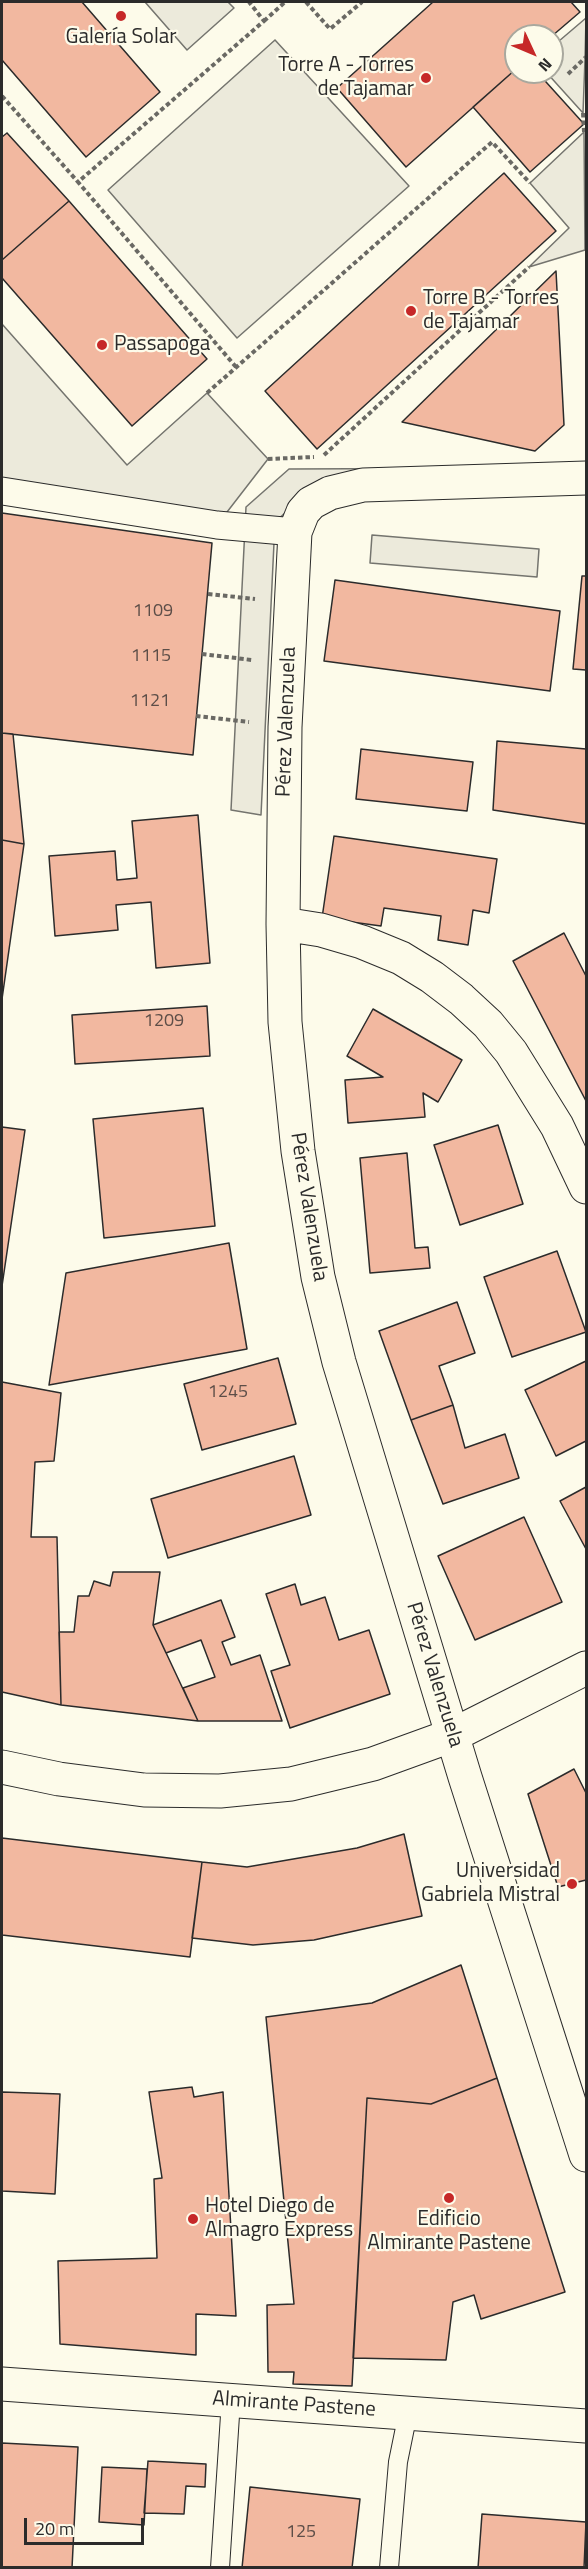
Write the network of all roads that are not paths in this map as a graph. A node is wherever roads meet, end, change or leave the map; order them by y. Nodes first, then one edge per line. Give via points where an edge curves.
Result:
1 (586, 478) edge
2 (2, 491) edge
3 (295, 532) junction
4 (283, 924) junction
5 (586, 1187) edge
6 (586, 1668) edge
7 (453, 1735) junction
8 (2, 1767) edge
9 (586, 2155) edge
10 (2, 2384) edge
11 (231, 2400) junction
12 (408, 2413) junction
13 (586, 2426) edge
14 (220, 2568) edge
15 (389, 2568) edge

1 - 3 street, Pérez Valenzuela via 363,485 330,493 312,503
2 - 3 street via 217,525
3 - 4 street, Pérez Valenzuela via 285,727
4 - 5 street via 321,930 401,958 461,999 512,1052 557,1126
4 - 7 street, Pérez Valenzuela via 285,1022 318,1278 356,1424
6 - 7 street
7 - 8 street via 373,1764 303,1781 219,1791 144,1790
7 - 9 street, Pérez Valenzuela
10 - 11 street, Almirante Pastene
11 - 12 street, Almirante Pastene
11 - 14 lane
12 - 13 street, Almirante Pastene
12 - 15 lane via 398,2462

